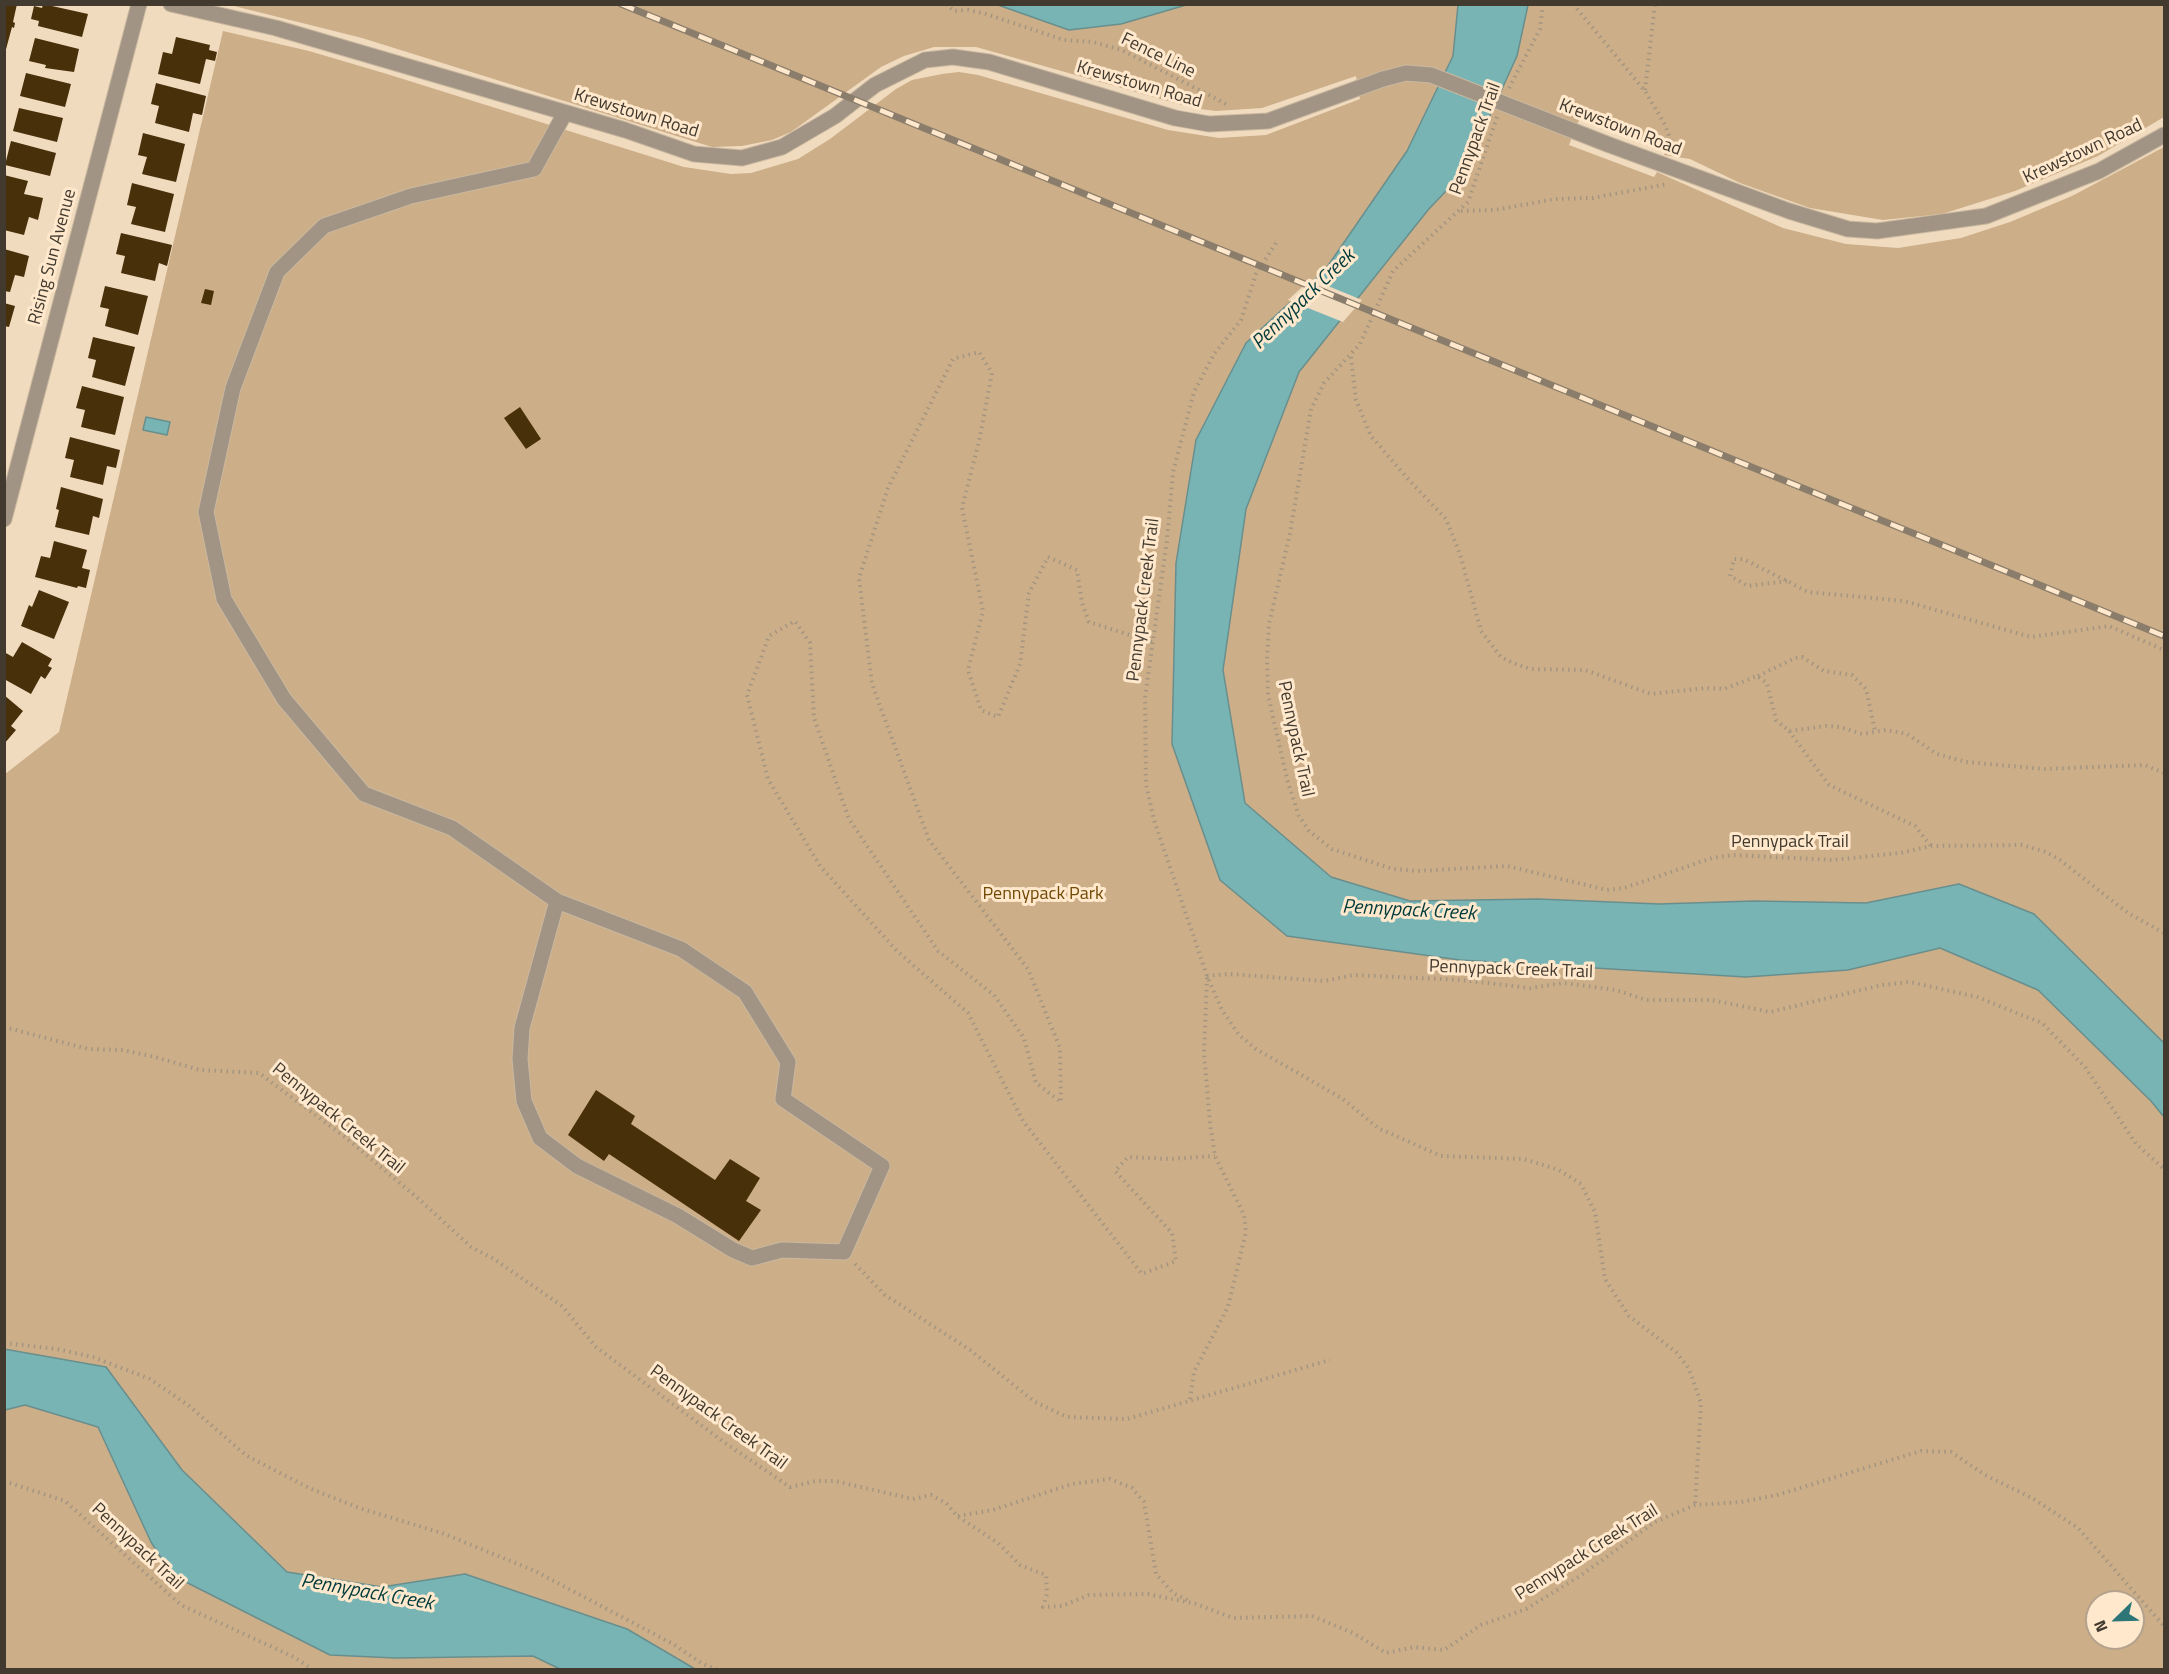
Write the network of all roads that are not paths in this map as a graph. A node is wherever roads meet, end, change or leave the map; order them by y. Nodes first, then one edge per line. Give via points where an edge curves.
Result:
1 (139, 4) edge
2 (171, 4) edge
3 (565, 113) junction
4 (2164, 135) edge
5 (4, 519) edge
6 (557, 901) junction

1 - 5 street, Rising Sun Avenue
2 - 3 street, Krewstown Road via 276,28
3 - 4 street, Krewstown Road, bridge via 694,154 742,158 782,147 835,116 875,85 925,60 953,57 988,62 1192,123 1243,124 1279,118 1383,79 1406,73 1431,75 1675,170 1848,229 1877,231 1986,216 2099,171
3 - 6 street via 534,169 411,196 324,226 277,272 234,388 206,512 224,599 284,699 364,794 452,828
6 - 6 street via 681,949 746,992 788,1062 783,1099 882,1166 844,1252 782,1251 752,1258 577,1166 540,1138 524,1101 522,1028

